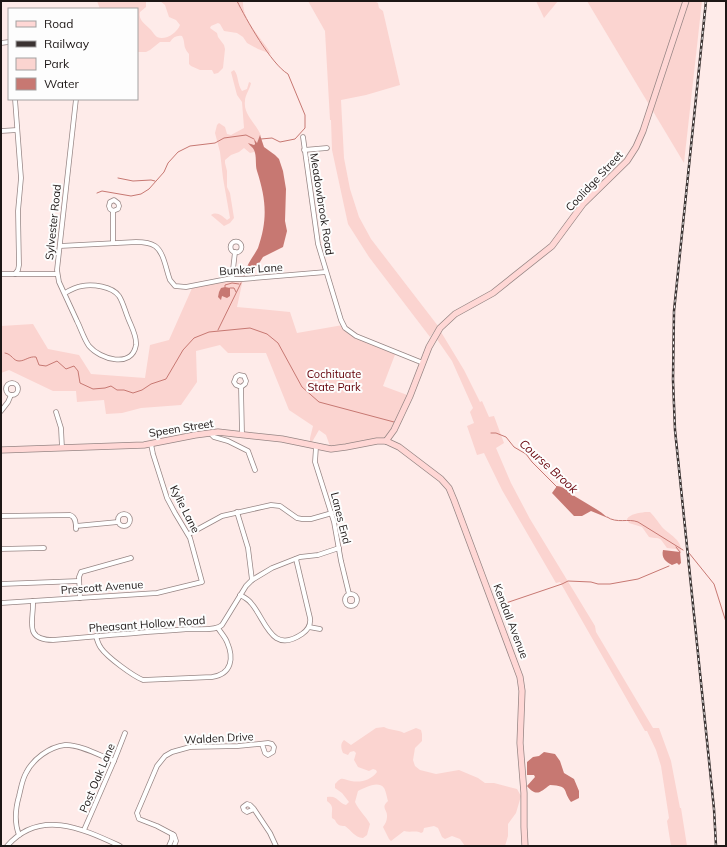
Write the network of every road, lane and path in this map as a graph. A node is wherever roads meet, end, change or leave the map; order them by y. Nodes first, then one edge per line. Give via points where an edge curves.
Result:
1 (686, 1) edge
2 (15, 100) edge
3 (76, 100) edge
4 (18, 130) junction
5 (1, 131) edge
6 (303, 137) dead end
7 (327, 148) dead end
8 (304, 150) junction
9 (113, 211) dead end
10 (113, 243) junction
11 (60, 246) junction
12 (236, 252) dead end
13 (326, 272) junction
14 (1, 274) edge
15 (15, 274) junction
16 (57, 274) junction
17 (232, 278) junction
18 (64, 293) junction
19 (422, 363) junction
20 (241, 387) dead end
21 (11, 395) dead end
22 (1, 411) edge
23 (56, 412) dead end
24 (394, 430) junction
25 (210, 433) junction
26 (242, 434) junction
27 (386, 441) junction
28 (393, 443) junction
29 (151, 444) junction
30 (316, 447) junction
31 (62, 448) junction
32 (1, 450) edge
33 (255, 470) dead end
34 (238, 512) junction
35 (332, 513) junction
36 (1, 516) edge
37 (118, 522) dead end
38 (189, 534) junction
39 (44, 548) dead end
40 (339, 548) junction
41 (1, 550) edge
42 (130, 558) dead end
43 (296, 559) junction
44 (79, 579) junction
45 (252, 580) junction
46 (202, 582) joint
47 (1, 584) edge
48 (349, 594) dead end
49 (240, 595) junction
50 (80, 598) junction
51 (33, 601) junction
52 (1, 604) edge
53 (309, 627) junction
54 (218, 628) junction
55 (320, 629) dead end
56 (96, 636) junction
57 (125, 733) dead end
58 (262, 744) dead end
59 (114, 761) junction
60 (254, 809) dead end
61 (84, 830) junction
62 (172, 834) junction
63 (19, 835) junction
64 (7, 846) edge
65 (120, 846) edge
66 (169, 846) edge
67 (174, 846) edge
68 (276, 846) edge
69 (525, 846) edge

1 - 19 main road, Coolidge Street via 643,131 630,156 583,204 550,248 489,295 445,322 434,336
2 - 4 street
3 - 11 street, Sylvester Road
4 - 5 street
4 - 15 street via 21,178 18,211 19,265
6 - 8 street, Meadowbrook Road
7 - 8 street
8 - 13 street, Meadowbrook Road via 317,236
9 - 10 street
10 - 11 street, Bunker Lane
10 - 17 street, Bunker Lane via 136,242 155,246 172,284 179,287
11 - 16 street, Sylvester Road
12 - 17 street
13 - 17 street, Bunker Lane
13 - 19 street, Meadowbrook Road via 341,320 348,331
14 - 15 street
15 - 16 street
16 - 18 street, Sylvester Road
18 - 18 street, Sylvester Road via 86,341 93,350 115,360 132,354 136,345 135,336 116,292 108,288 86,286
19 - 24 main road, Coolidge Street
20 - 26 street
21 - 22 street
23 - 31 street via 61,428
24 - 27 main road, Coolidge Street
24 - 28 main road, Coolidge Street
25 - 26 main road, Speen Street
25 - 29 main road, Speen Street
25 - 33 street via 248,451
26 - 30 main road, Speen Street
27 - 28 main road, Kendall Avenue
27 - 30 main road, Speen Street via 335,449
28 - 69 main road, Kendall Avenue via 441,479 449,488 518,670 522,685 520,744
29 - 31 main road, Speen Street
29 - 38 street, Kylie Lane via 167,498
30 - 35 street, Lanes End via 316,467
31 - 32 main road, Speen Street
34 - 35 street via 276,505 302,519
34 - 38 street via 217,518
34 - 45 street via 248,548
35 - 40 street, Lanes End
36 - 37 street via 70,515 74,518 76,528
38 - 46 street, Kylie Lane
39 - 41 street
40 - 43 street, Pheasant Hollow Road
40 - 48 street, Lanes End
42 - 44 street via 86,570
43 - 45 street, Pheasant Hollow Road via 272,568
43 - 53 street via 310,614
44 - 47 street
44 - 50 street
45 - 49 street, Pheasant Hollow Road
46 - 50 street, Prescott Avenue via 162,592
49 - 53 street via 252,604 271,634 278,639 285,641 296,638
49 - 54 street, Pheasant Hollow Road
50 - 51 street, Prescott Avenue
51 - 52 street, Prescott Avenue
51 - 56 street, Pheasant Hollow Road via 32,627 39,638 53,640
53 - 55 street
54 - 56 street, Pheasant Hollow Road
54 - 56 street via 228,642 231,660 225,672 212,677 143,680 105,653 99,646
57 - 59 street, Post Oak Lane
58 - 62 street, Walden Drive via 190,747 165,756 157,766 137,813 139,819
59 - 61 street, Post Oak Lane
59 - 63 street via 72,745 64,745 40,756 24,779 15,818
60 - 68 street
61 - 63 street via 47,825
61 - 65 street
62 - 66 street
62 - 67 street via 176,838
63 - 64 street

